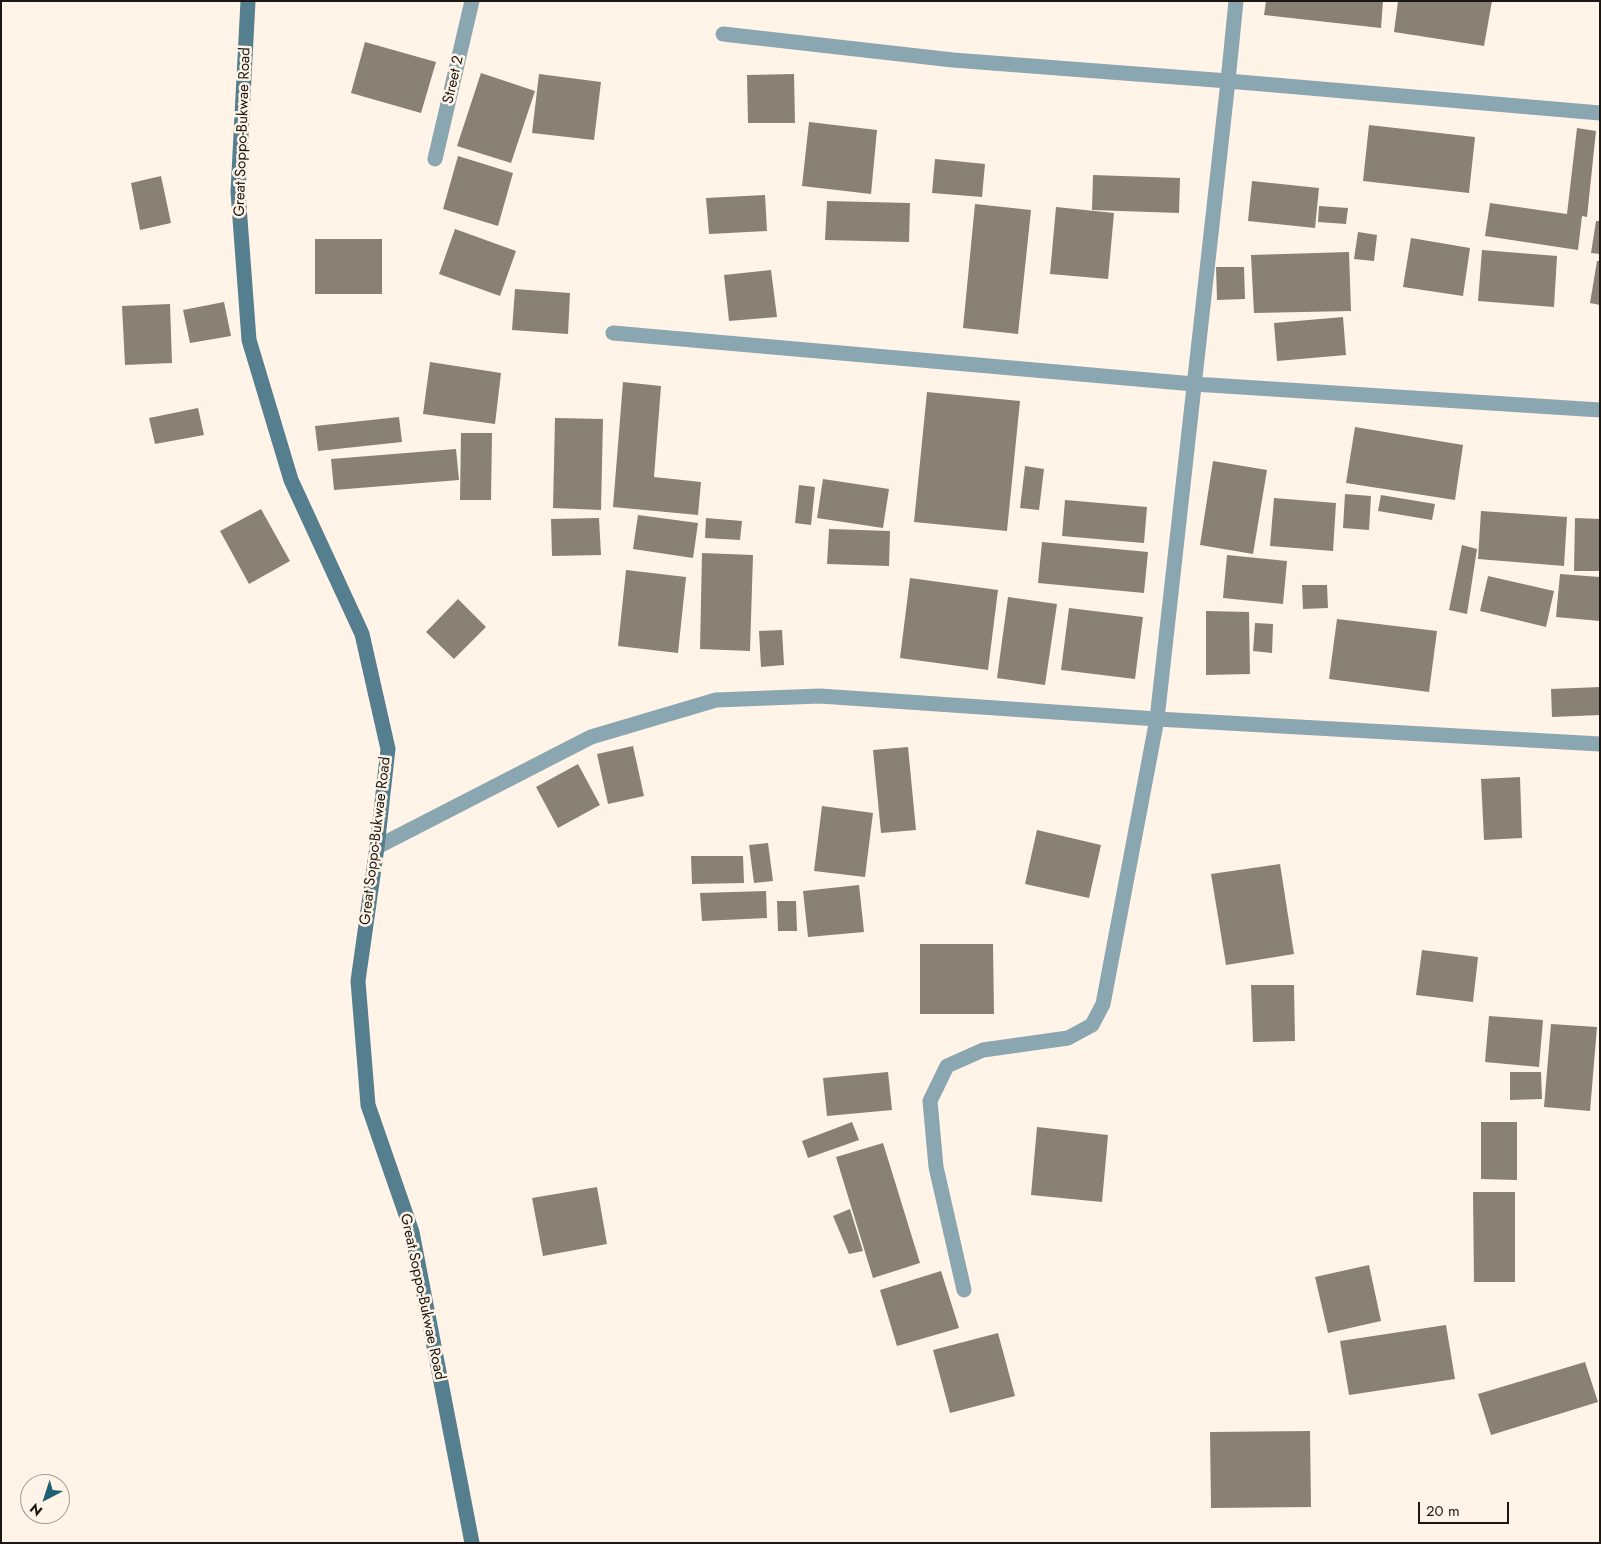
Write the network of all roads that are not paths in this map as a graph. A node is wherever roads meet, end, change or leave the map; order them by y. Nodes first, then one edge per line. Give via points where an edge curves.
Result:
1 (248, 1) edge
2 (472, 1) edge
3 (1236, 1) edge
4 (723, 34) dead end
5 (1228, 81) junction
6 (1600, 113) edge
7 (436, 159) dead end
8 (613, 333) dead end
9 (1194, 384) junction
10 (1600, 410) edge
11 (1157, 719) junction
12 (1600, 744) edge
13 (377, 847) junction
14 (964, 1290) dead end
15 (472, 1543) edge

1 - 13 street, Great Soppo-Bukwae Road via 238,192 249,340 291,480 362,634 388,749
2 - 7 street, Street 2
3 - 5 street
4 - 5 street via 953,60
5 - 6 street
5 - 9 street
8 - 9 street
9 - 10 street
9 - 11 street
11 - 12 street
11 - 13 street via 820,696 716,700 591,737
11 - 14 street via 1103,1004 1092,1025 1068,1038 983,1050 947,1066 930,1101 936,1167
13 - 15 street, Great Soppo-Bukwae Road via 358,981 368,1105 412,1232

